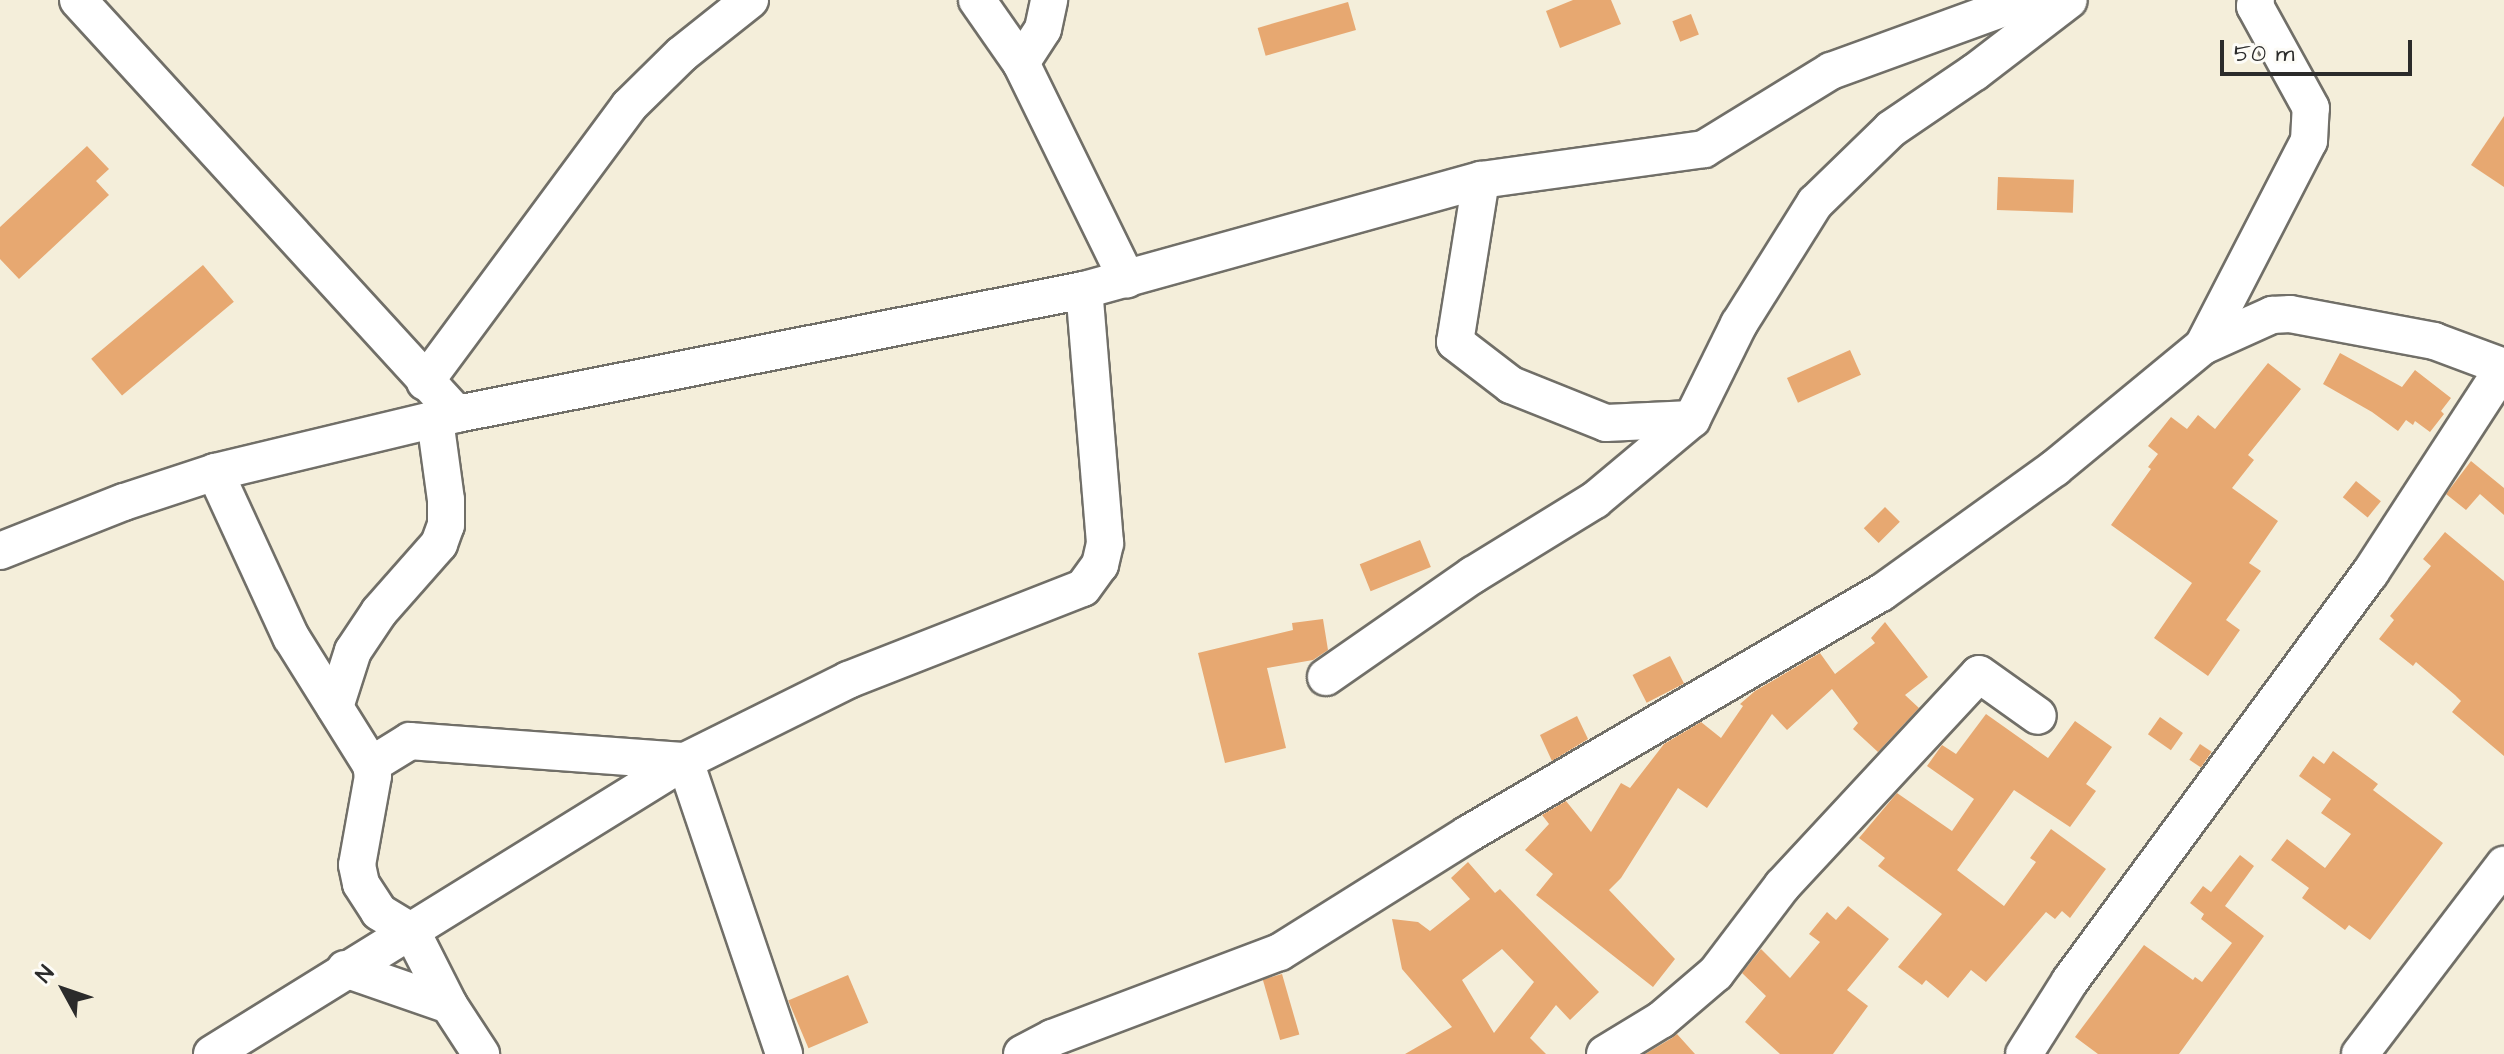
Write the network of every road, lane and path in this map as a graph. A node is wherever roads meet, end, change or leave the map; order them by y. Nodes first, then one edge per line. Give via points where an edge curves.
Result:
1 (78, 0) edge
2 (750, 0) edge
3 (977, 0) edge
4 (1049, 0) edge
5 (2026, 0) edge
6 (2069, 0) edge
7 (2256, 0) edge
8 (1021, 63) junction
9 (1481, 180) junction
10 (1127, 279) junction
11 (1084, 290) junction
12 (2203, 346) junction
13 (425, 382) junction
14 (446, 417) junction
15 (1692, 419) junction
16 (215, 472) junction
17 (0, 551) edge
18 (1326, 677) dead end
19 (335, 707) junction
20 (2038, 716) dead end
21 (685, 761) junction
22 (371, 765) junction
23 (2504, 865) edge
24 (412, 932) junction
25 (345, 969) junction
26 (449, 1005) junction
27 (2371, 1049) edge
28 (212, 1054) edge
29 (481, 1054) edge
30 (784, 1054) edge
31 (1022, 1054) edge
32 (1605, 1054) edge
33 (2024, 1054) edge

1 - 13 street
2 - 13 street via 682,54 629,106
3 - 8 street
4 - 8 street via 1043,29
5 - 9 street via 1831,71 1704,149
6 - 15 street via 1891,129 1815,203 1739,324
7 - 12 street via 2311,108 2309,141
8 - 10 street
9 - 10 street
9 - 15 street via 1455,342 1511,385 1606,423
10 - 11 street
11 - 14 street
11 - 21 street via 1105,543 1100,565 1083,588 848,680
12 - 31 street via 2055,468 1881,593 1468,834 1280,952
12 - 33 street via 2272,315 2290,314 2434,341 2504,367 2370,573 2070,981
13 - 14 street
14 - 16 street
14 - 19 street via 446,525 439,544 379,612 353,651
15 - 18 street via 1595,500 1473,575
16 - 17 street
16 - 19 street via 275,608
19 - 22 street
20 - 32 street via 1979,674 1782,886 1716,973 1661,1020
21 - 22 street via 410,741
21 - 24 street
21 - 30 street
22 - 24 street via 359,875 379,912
23 - 27 street
24 - 25 street
24 - 26 street
25 - 26 street
25 - 28 street
26 - 29 street

